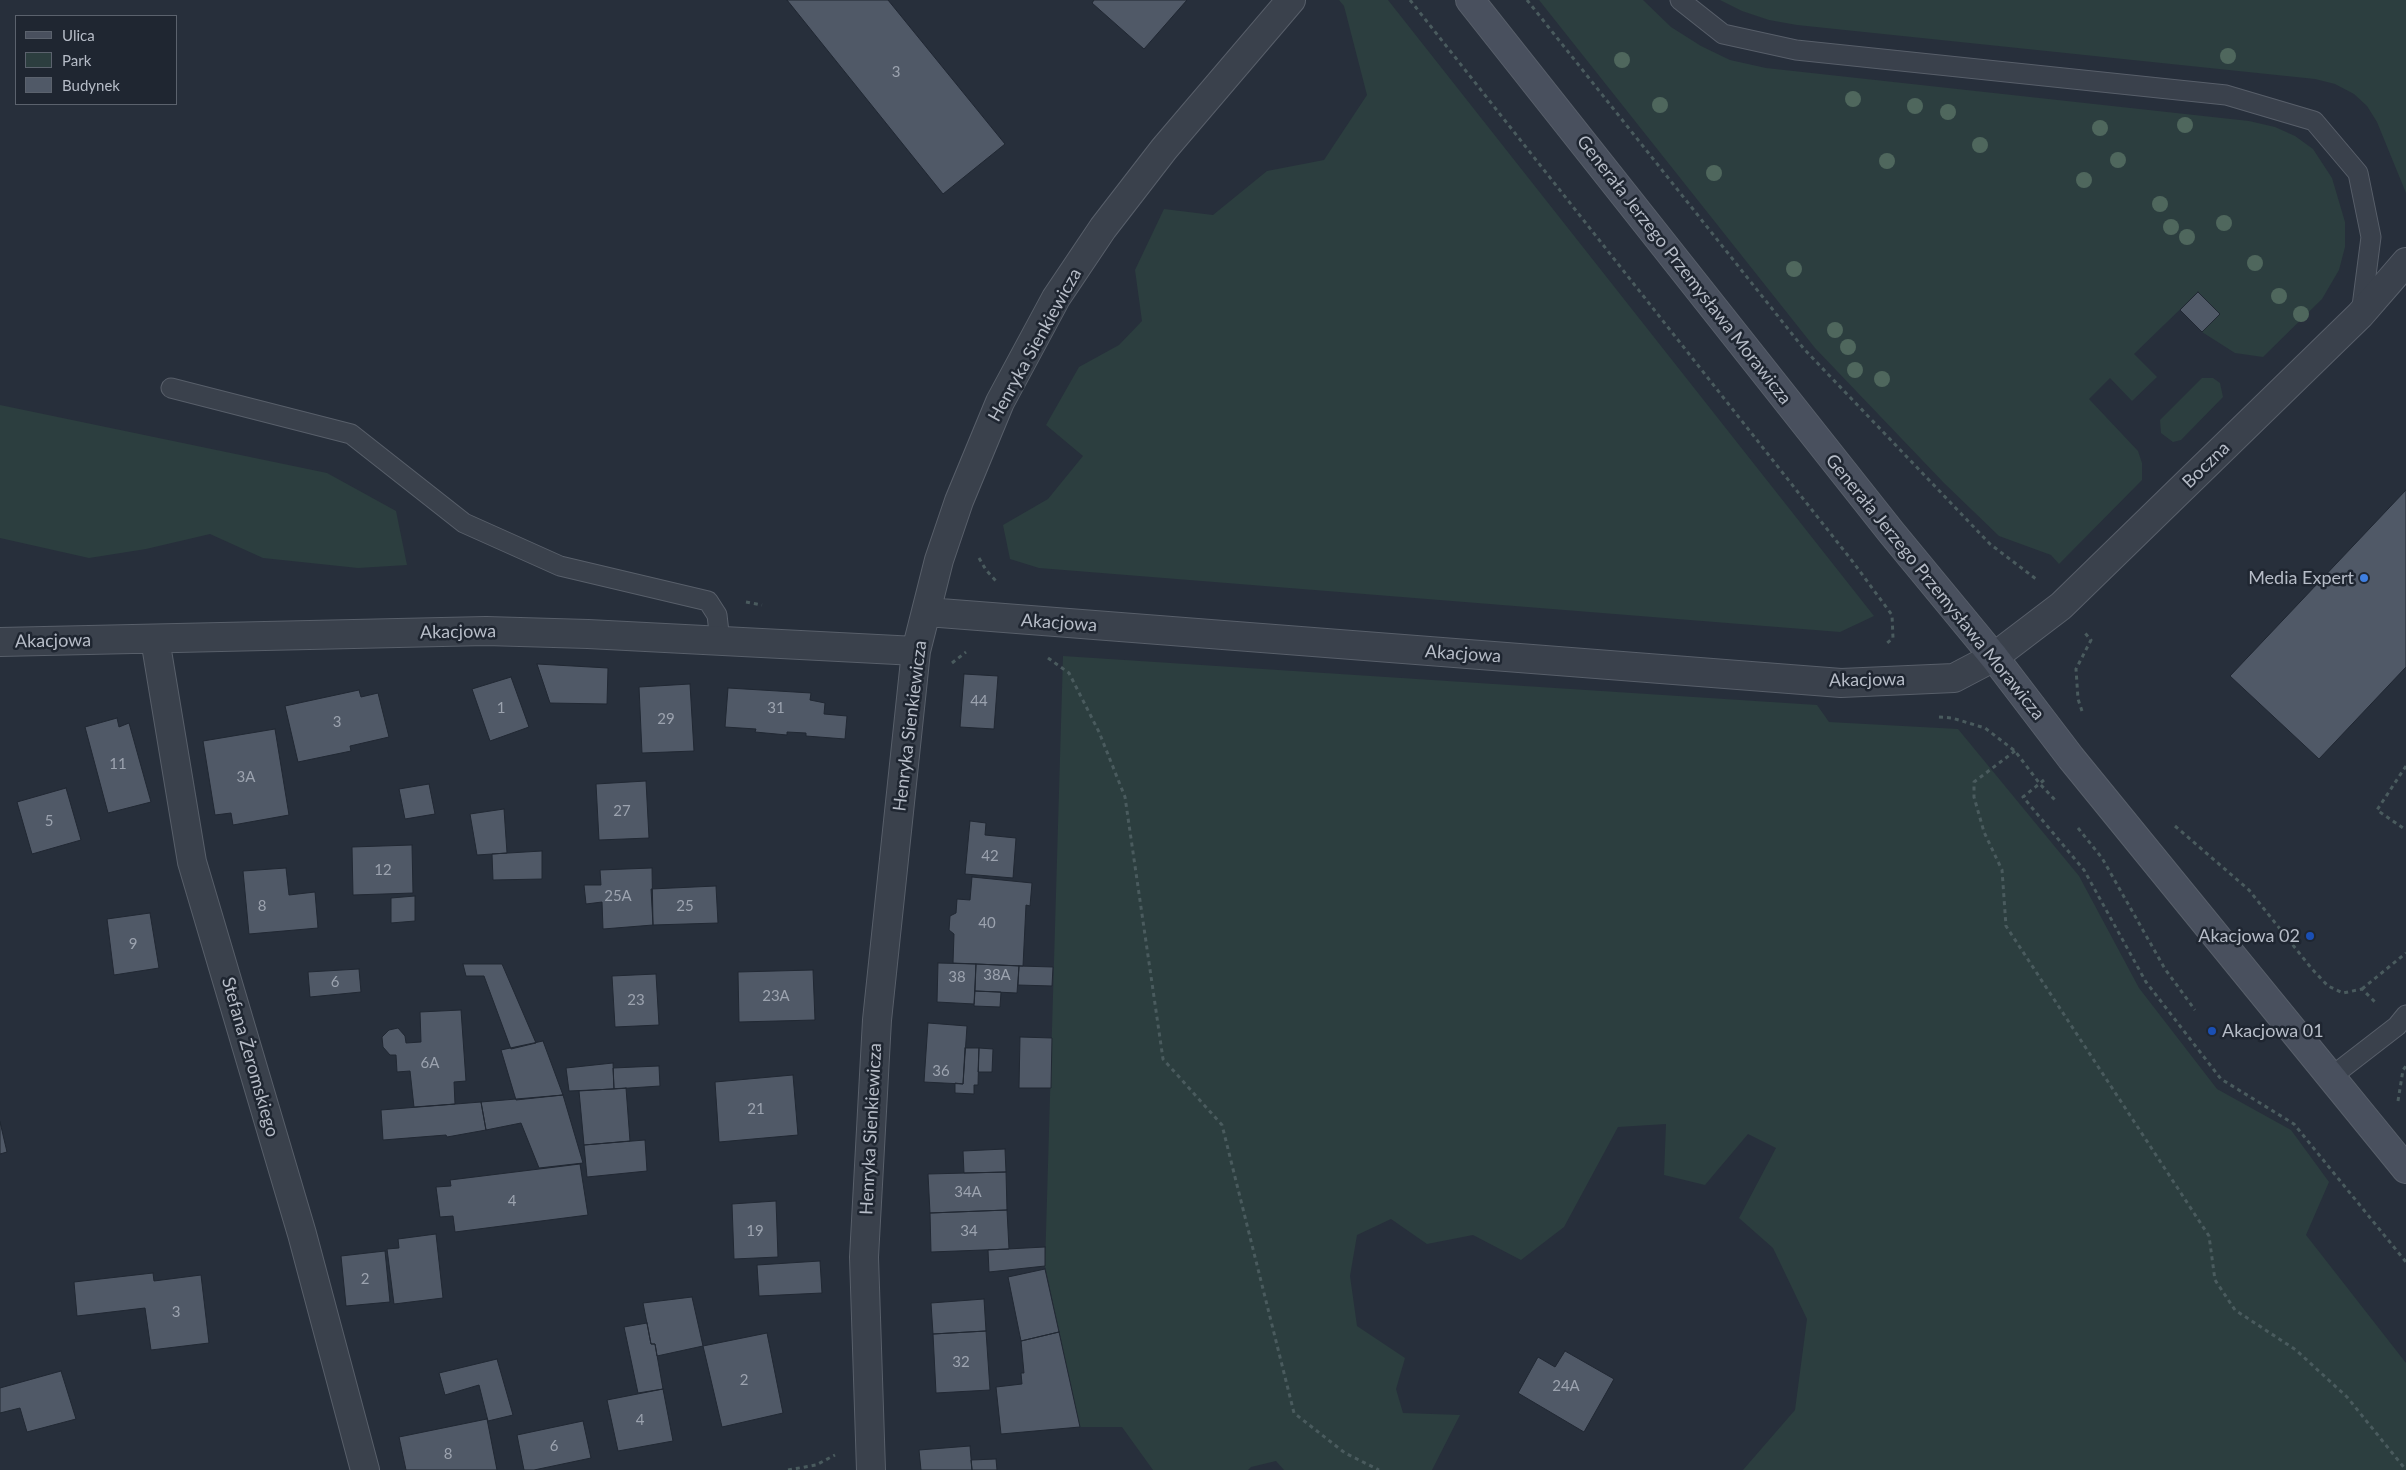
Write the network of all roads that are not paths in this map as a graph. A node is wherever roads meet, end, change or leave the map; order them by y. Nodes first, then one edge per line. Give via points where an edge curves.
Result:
1 (1291, 0) edge
2 (1470, 0) edge
3 (1680, 0) edge
4 (2406, 262) edge
5 (2360, 315) junction
6 (171, 388) dead end
7 (927, 612) junction
8 (155, 639) junction
9 (720, 641) junction
10 (0, 642) edge
11 (916, 650) junction
12 (1994, 658) junction
13 (2402, 1020) edge
14 (2331, 1077) junction
15 (2406, 1169) edge
16 (365, 1470) edge
17 (871, 1470) edge

1 - 7 street, Henryka Sienkiewicza via 1164,149 1103,228 1056,298 1000,402 939,560
2 - 12 street, Generała Jerzego Przemysława Morawicza
3 - 5 lane via 1722,34 1796,50 2226,95 2314,121 2358,173 2371,237
4 - 5 street, Boczna
5 - 12 street, Boczna via 2061,606
6 - 9 lane via 351,434 464,523 560,566 708,601 717,615
7 - 11 street, Henryka Sienkiewicza
7 - 12 street, Akacjowa via 1841,683 1954,678
8 - 9 street, Akacjowa via 486,631
8 - 10 street, Akacjowa
8 - 16 street, Stefana Żeromskiego via 192,862 302,1234
9 - 11 street, Akacjowa
11 - 17 street, Henryka Sienkiewicza via 877,1020 867,1188 864,1257
12 - 14 street, Generała Jerzego Przemysława Morawicza via 2070,758
13 - 14 lane
14 - 15 street, Generała Jerzego Przemysława Morawicza

